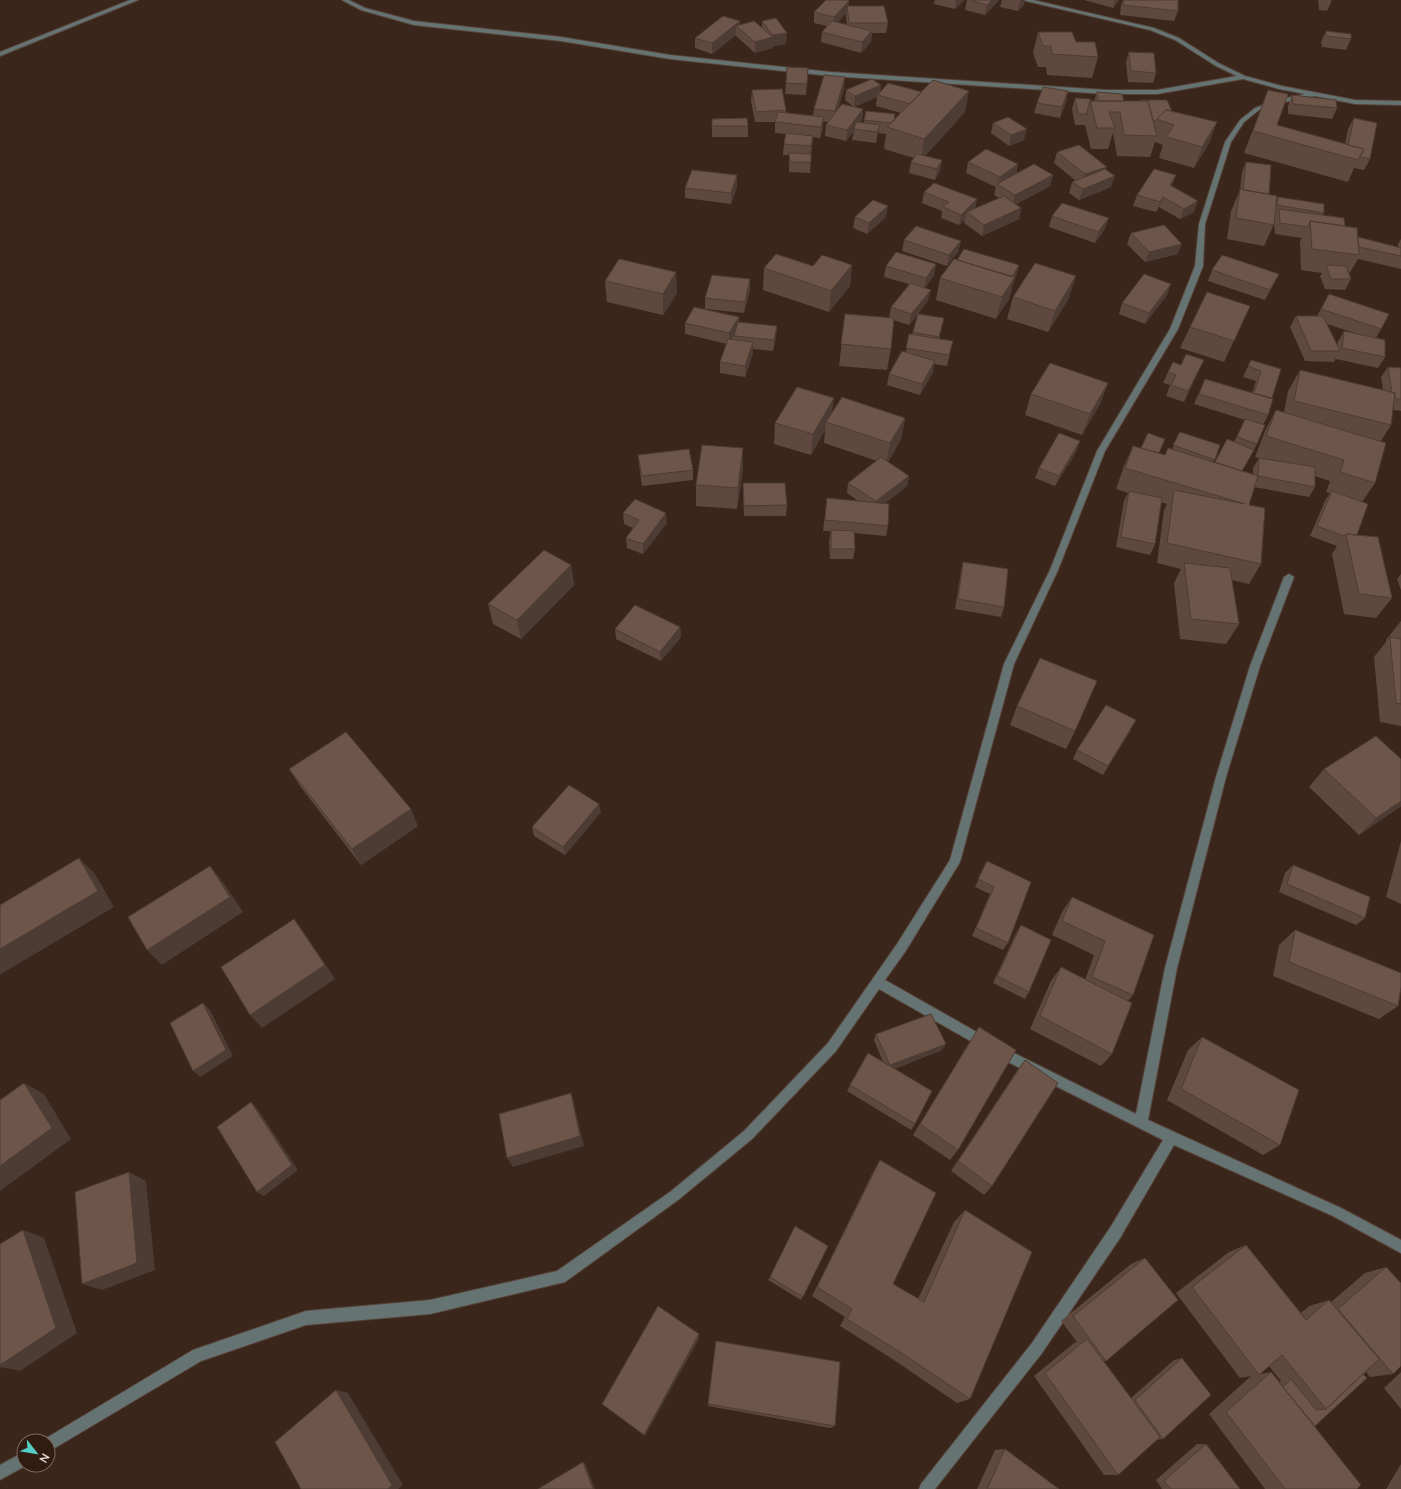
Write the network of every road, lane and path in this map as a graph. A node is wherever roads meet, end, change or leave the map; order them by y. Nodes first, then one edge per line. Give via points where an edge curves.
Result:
1 (136, 0) edge
2 (345, 0) edge
3 (1026, 0) edge
4 (0, 54) edge
5 (1243, 77) junction
6 (1313, 95) junction
7 (1401, 104) edge
8 (1289, 576) dead end
9 (877, 982) junction
10 (1142, 1122) junction
11 (1171, 1138) junction
12 (1401, 1247) edge
13 (56, 1440) edge
14 (16, 1464) edge
15 (0, 1473) edge
16 (926, 1489) edge

1 - 4 street
2 - 5 street via 364,9 414,23 561,39 670,57 831,74 1106,92 1157,92
3 - 5 street via 1152,29 1177,39 1218,65
5 - 6 street
6 - 7 street via 1355,102
6 - 9 street via 1279,101 1257,109 1242,121 1228,142 1202,224 1199,266 1174,329 1101,451 1054,570 1009,664 955,862
8 - 10 street via 1255,666 1221,776 1171,968
9 - 10 street via 997,1050
9 - 13 street via 832,1047 748,1135 674,1196 560,1277 430,1307 306,1318 198,1355
10 - 11 street
11 - 12 street via 1337,1212
11 - 16 street via 1115,1233 1041,1341
14 - 15 street

